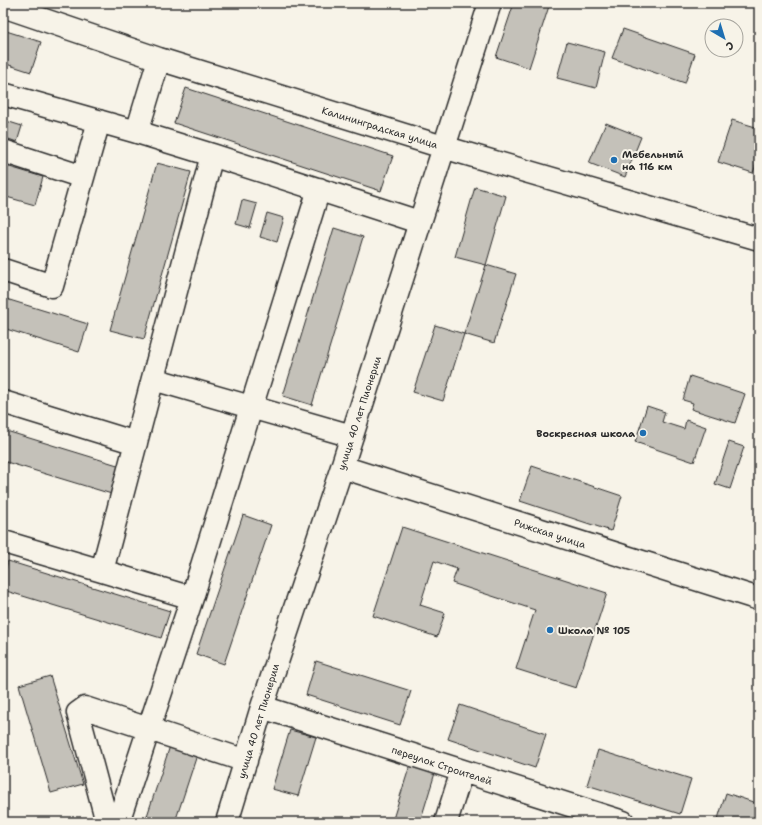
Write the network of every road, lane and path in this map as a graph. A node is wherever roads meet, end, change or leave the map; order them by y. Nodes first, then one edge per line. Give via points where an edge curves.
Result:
1 (490, 3) edge
2 (3, 6) edge
3 (159, 60) junction
4 (3, 94) edge
5 (99, 121) junction
6 (137, 132) junction
7 (443, 147) junction
8 (3, 151) edge
9 (212, 155) junction
10 (83, 177) junction
11 (319, 189) junction
12 (419, 222) junction
13 (759, 238) edge
14 (3, 270) edge
15 (152, 379) junction
16 (3, 402) edge
17 (251, 407) junction
18 (352, 436) junction
19 (136, 443) junction
20 (342, 467) junction
21 (4, 542) dead end
22 (102, 571) junction
23 (192, 598) junction
24 (759, 599) edge
25 (262, 708) junction
26 (149, 729) junction
27 (246, 761) junction
28 (462, 771) junction
29 (108, 822) edge
30 (118, 822) edge
31 (227, 822) edge
32 (446, 822) edge
33 (623, 822) edge

1 - 7 street, улица 40 лет Пионерии
2 - 3 street, Калининградская улица
3 - 6 street
3 - 7 street, Калининградская улица
4 - 5 street
5 - 6 street
5 - 10 street
6 - 9 street
7 - 12 street, улица 40 лет Пионерии
7 - 13 street, Калининградская улица
8 - 10 street
9 - 11 street
9 - 15 street
10 - 14 street via 52,286
11 - 12 street
11 - 17 street
12 - 18 street, улица 40 лет Пионерии
15 - 17 street
15 - 19 street
16 - 19 street
17 - 18 street
17 - 23 street
18 - 20 street, улица 40 лет Пионерии
19 - 22 street
20 - 24 street, Рижская улица
20 - 25 street, улица 40 лет Пионерии
21 - 22 street
22 - 23 street
23 - 26 street
25 - 27 street, улица 40 лет Пионерии
25 - 28 street, переулок Строителей
26 - 27 street
26 - 29 street via 85,708 78,713
26 - 30 street
27 - 31 street, улица 40 лет Пионерии
28 - 32 street
28 - 33 street, переулок Строителей

